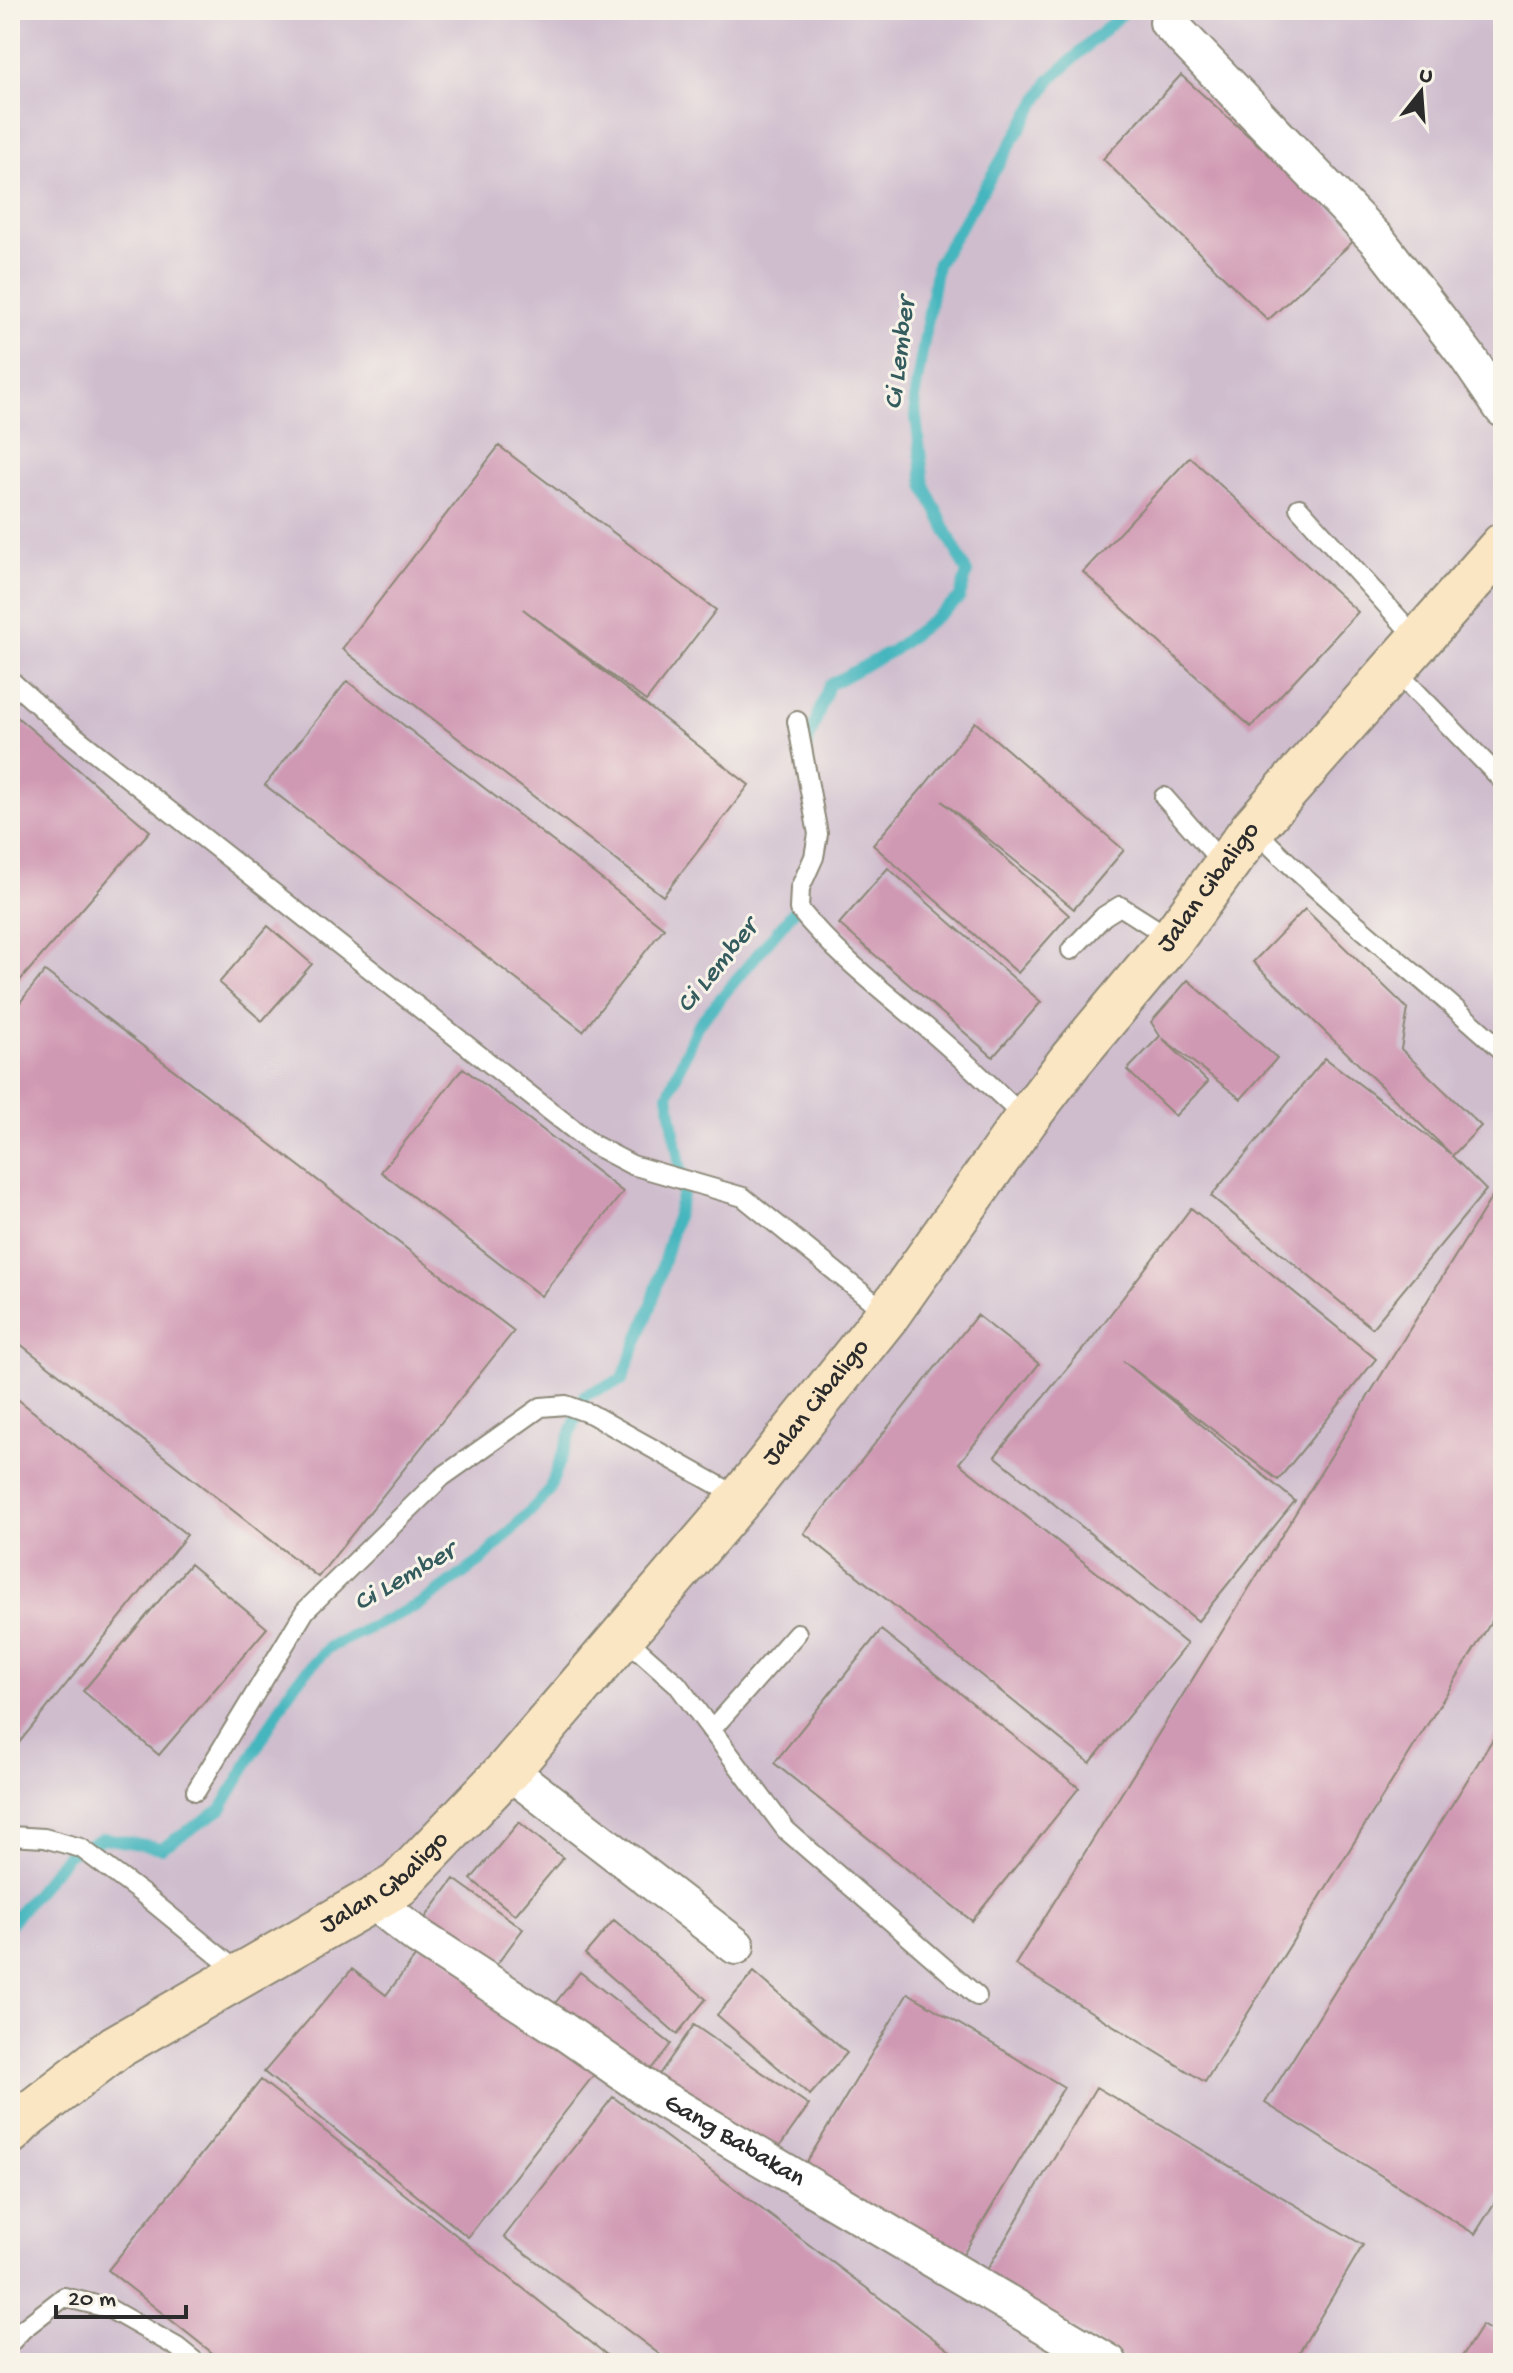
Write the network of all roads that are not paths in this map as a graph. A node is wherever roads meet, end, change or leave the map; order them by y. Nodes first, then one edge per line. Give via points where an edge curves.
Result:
1 (1168, 22) dead end
2 (1503, 409) edge
3 (1299, 508) dead end
4 (1501, 552) edge
5 (1406, 655) junction
6 (10, 680) edge
7 (797, 721) dead end
8 (1503, 781) edge
9 (1164, 797) dead end
10 (1253, 828) junction
11 (1225, 866) junction
12 (1172, 939) junction
13 (1071, 950) dead end
14 (1503, 1051) edge
15 (1026, 1119) junction
16 (888, 1314) junction
17 (741, 1498) junction
18 (797, 1633) dead end
19 (624, 1637) junction
20 (711, 1730) junction
21 (508, 1770) junction
22 (196, 1791) dead end
23 (10, 1836) edge
24 (373, 1901) junction
25 (736, 1946) dead end
26 (243, 1976) junction
27 (977, 1996) dead end
28 (14, 2118) edge
29 (10, 2343) edge
30 (197, 2363) edge
31 (1109, 2363) edge

1 - 2 street via 1378,241
3 - 5 lane
4 - 5 main road, Jalan Cibaligo
5 - 8 lane
5 - 10 main road, Jalan Cibaligo
6 - 16 lane via 592,1144 632,1165 743,1197
7 - 15 lane via 818,834 800,888 799,909 862,974
9 - 11 lane
10 - 11 main road, Jalan Cibaligo
10 - 14 lane
11 - 12 main road, Jalan Cibaligo
12 - 13 lane via 1120,906
12 - 15 main road, Jalan Cibaligo
15 - 16 main road, Jalan Cibaligo
16 - 17 main road, Jalan Cibaligo
17 - 19 main road, Jalan Cibaligo
17 - 22 lane via 591,1414 566,1405 541,1407 442,1477 305,1611
18 - 20 lane
19 - 20 lane via 677,1684
19 - 21 main road, Jalan Cibaligo
20 - 27 lane via 786,1830
21 - 24 main road, Jalan Cibaligo via 398,1885
21 - 25 street
23 - 26 lane via 81,1848
24 - 26 main road, Jalan Cibaligo
24 - 31 street, Gang Babakan via 657,2096
26 - 28 main road, Jalan Cibaligo via 116,2047
29 - 30 lane via 64,2297 108,2308

